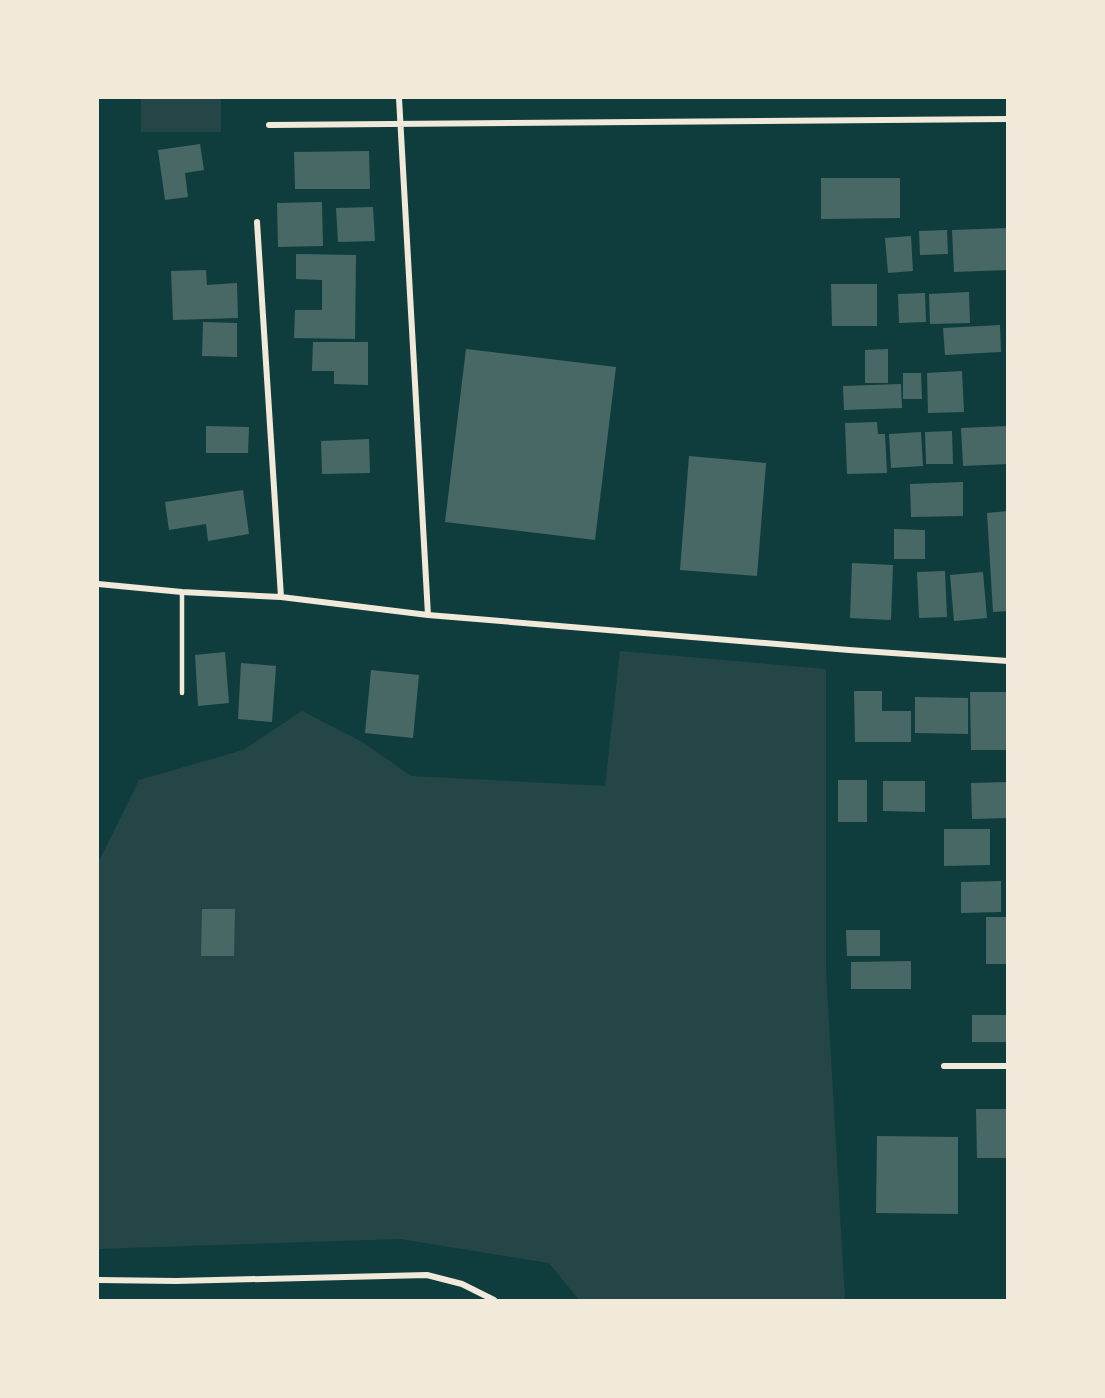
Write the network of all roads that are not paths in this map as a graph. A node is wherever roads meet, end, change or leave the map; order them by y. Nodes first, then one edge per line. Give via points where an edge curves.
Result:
1 (399, 98) edge
2 (1008, 120) edge
3 (400, 124) junction
4 (268, 125) dead end
5 (257, 222) dead end
6 (98, 584) edge
7 (182, 592) junction
8 (281, 597) junction
9 (428, 615) junction
10 (1008, 661) edge
11 (182, 693) dead end
12 (944, 1066) dead end
13 (1008, 1066) edge
14 (98, 1280) edge
15 (494, 1300) edge

1 - 3 street
2 - 3 street
3 - 4 street
3 - 9 street
5 - 8 street
6 - 7 street
7 - 8 street
7 - 11 lane
8 - 9 street
9 - 10 street
12 - 13 street
14 - 15 street via 427,1275 462,1284

